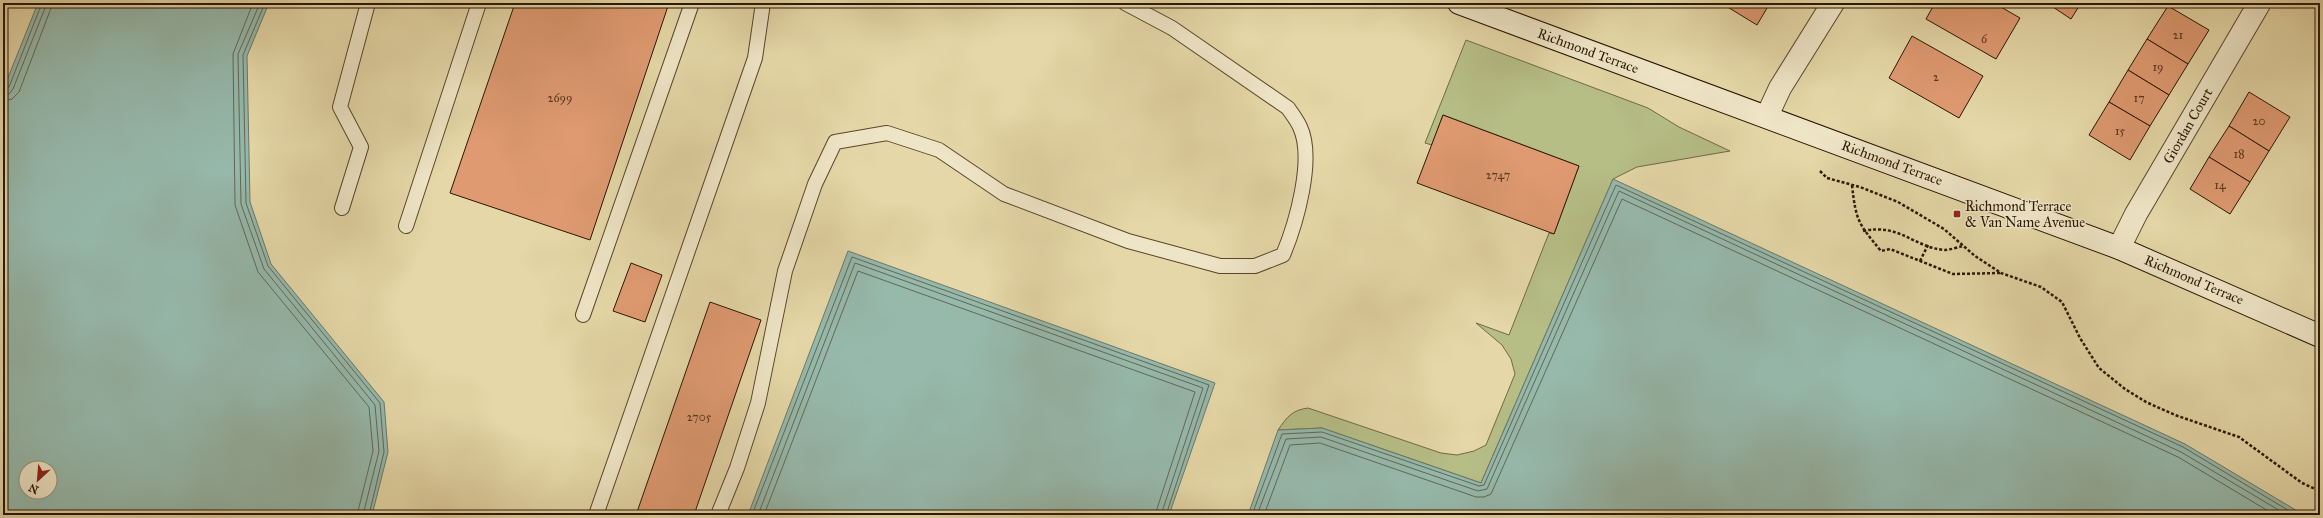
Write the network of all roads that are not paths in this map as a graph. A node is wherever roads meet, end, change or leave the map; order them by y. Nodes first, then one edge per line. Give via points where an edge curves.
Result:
1 (368, 3) edge
2 (479, 3) edge
3 (692, 3) edge
4 (763, 3) edge
5 (1125, 3) edge
6 (1459, 3) edge
7 (1833, 3) edge
8 (2259, 4) dead end
9 (1767, 116) junction
10 (342, 208) dead end
11 (406, 226) dead end
12 (2119, 248) junction
13 (583, 315) dead end
14 (2320, 336) edge
15 (596, 515) edge
16 (718, 515) edge

1 - 10 lane via 340,107 361,147
2 - 11 lane
3 - 13 lane
4 - 15 lane via 755,58
5 - 16 lane via 1172,28 1288,108 1300,128 1306,163 1294,230 1283,255 1255,266 1220,266 1128,242 1004,194 939,150 887,133 835,142 815,184 785,271 758,404
6 - 9 main road, Richmond Terrace
7 - 9 main road via 1780,88
8 - 12 main road, Giordan Court via 2136,214
9 - 12 main road, Richmond Terrace
12 - 14 main road, Richmond Terrace

